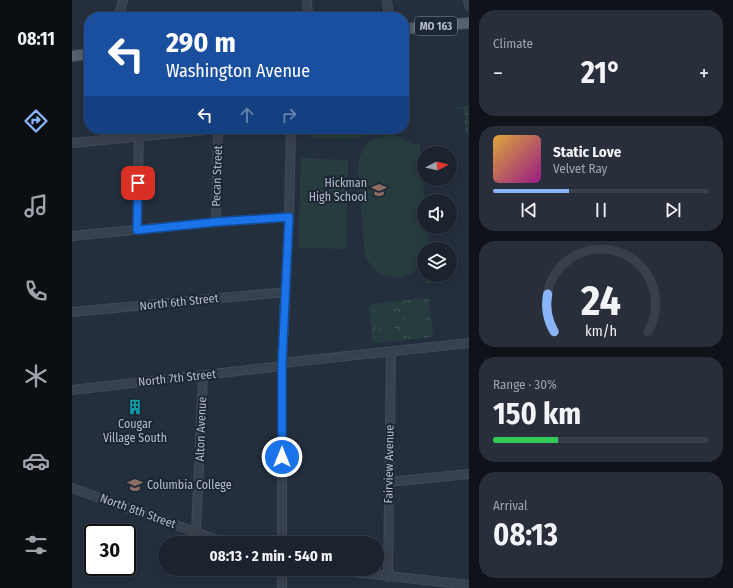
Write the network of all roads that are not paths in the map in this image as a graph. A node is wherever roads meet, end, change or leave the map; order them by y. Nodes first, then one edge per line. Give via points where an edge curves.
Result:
1 (123, 0) edge
2 (307, 0) edge
3 (387, 0) edge
4 (468, 0) edge
5 (469, 6) edge
6 (120, 12) edge
7 (308, 12) edge
8 (388, 12) edge
9 (469, 23) edge
10 (409, 29) edge
11 (84, 55) edge
12 (72, 56) edge
13 (132, 134) edge
14 (139, 134) edge
15 (218, 134) edge
16 (291, 134) edge
17 (72, 143) edge
18 (289, 217) junction
19 (216, 222) junction
20 (137, 230) junction
21 (72, 236) edge
22 (286, 292) junction
23 (72, 312) edge
24 (469, 343) edge
25 (391, 352) junction
26 (282, 365) junction
27 (203, 375) junction
28 (72, 390) edge
29 (469, 474) edge
30 (389, 482) junction
31 (72, 488) edge
32 (196, 532) junction
33 (207, 536) edge
34 (282, 536) edge
35 (282, 576) edge
36 (380, 576) edge
37 (388, 577) junction
38 (469, 585) edge
39 (282, 588) edge

1 - 6 street
2 - 7 street
3 - 8 street
4 - 5 street
9 - 10 main road, MO 163
11 - 12 main road
13 - 17 street
14 - 20 street
15 - 19 street, Pecan Street
16 - 18 street
18 - 19 street
18 - 22 street
19 - 20 street
20 - 21 street
22 - 23 street, North 6th Street
22 - 26 street
24 - 25 street, North 7th Street
25 - 26 street, North 7th Street
25 - 30 street, Fairview Avenue
26 - 27 street, North 7th Street
26 - 34 street
27 - 28 street, North 7th Street
27 - 32 street, Alton Avenue
29 - 30 street
30 - 37 street, Fairview Avenue
31 - 32 street, North 8th Street
32 - 33 street, North 8th Street
35 - 39 street
36 - 37 street
37 - 38 street

